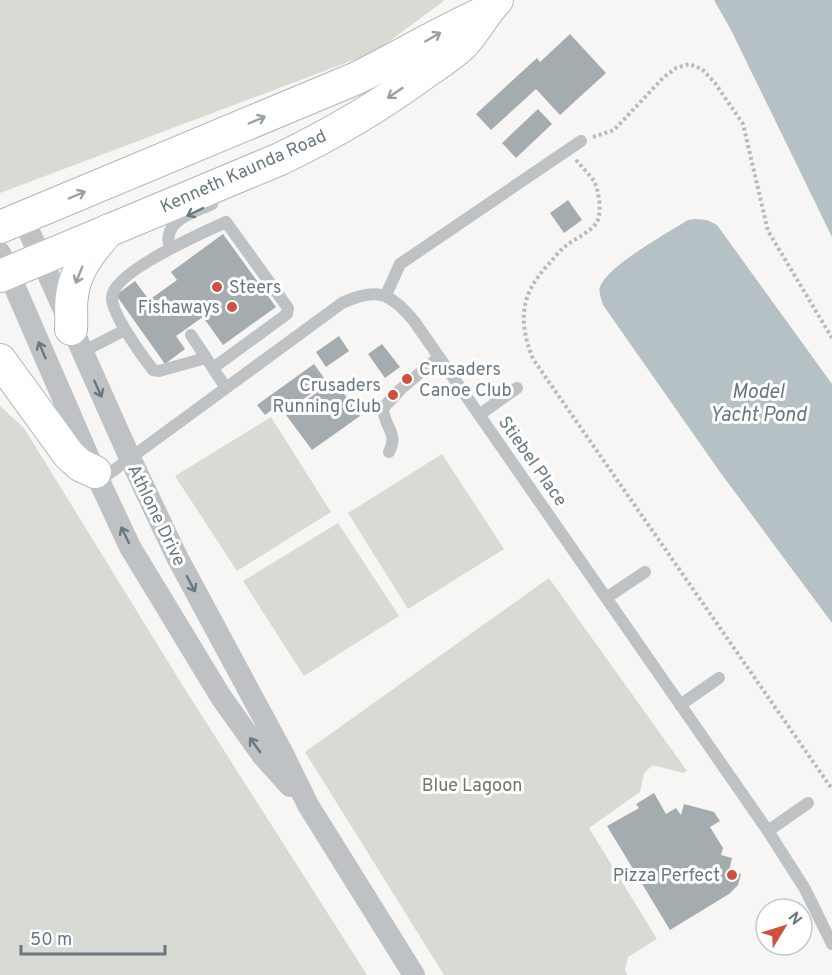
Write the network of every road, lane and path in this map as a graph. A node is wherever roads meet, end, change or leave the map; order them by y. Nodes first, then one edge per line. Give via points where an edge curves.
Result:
1 (491, 6) edge
2 (581, 141) joint
3 (568, 151) junction
4 (280, 159) junction
5 (239, 189) dead end
6 (221, 199) dead end
7 (11, 222) edge
8 (109, 229) junction
9 (170, 248) junction
10 (41, 258) junction
11 (3, 267) edge
12 (386, 295) junction
13 (125, 330) junction
14 (191, 335) dead end
15 (832, 338) edge
16 (76, 340) junction
17 (439, 357) junction
18 (0, 360) edge
19 (210, 363) junction
20 (226, 388) junction
21 (517, 388) dead end
22 (479, 415) junction
23 (389, 452) dead end
24 (130, 458) junction
25 (97, 476) junction
26 (645, 572) dead end
27 (606, 598) junction
28 (719, 678) dead end
29 (680, 705) junction
30 (832, 789) edge
31 (808, 802) dead end
32 (308, 805) junction
33 (768, 831) junction
34 (832, 944) edge
35 (414, 975) edge

1 -> 4 main road, Kenneth Kaunda Road via 463,44 399,91
7 -> 1 main road, Kenneth Kaunda Road via 357,78
2 - 3 lane
2 - 15 path via 614,130 676,68 689,64 702,69 743,124 768,231
3 - 12 lane via 400,264
3 - 30 path via 594,180 599,215 592,227 561,250 528,292 525,336 533,359
4 - 5 lane
4 - 8 main road, Kenneth Kaunda Road
6 -> 9 lane via 176,223 167,239
7 - 10 street, Athlone Drive
8 - 10 main road, Kenneth Kaunda Road
8 -> 16 main road via 88,254 76,281 72,296
9 - 13 lane via 114,289 112,304
9 - 19 lane via 226,222 288,308 287,314
10 - 11 main road, Kenneth Kaunda Road
10 - 16 street, Athlone Drive
25 -> 11 street, Athlone Drive
12 - 17 lane, Stiebel Place via 401,306
12 - 20 lane via 373,293 342,303
13 - 16 lane
13 - 19 lane via 153,370
14 - 19 lane
16 -> 24 street, Athlone Drive
17 - 22 lane, Stiebel Place
17 - 23 lane via 383,408 393,436
18 - 25 main road via 69,455
19 - 20 lane
20 - 24 lane
21 - 22 lane
22 - 27 lane, Stiebel Place
24 - 25 lane
24 -> 32 street, Athlone Drive via 177,557
32 -> 25 street, Athlone Drive via 263,756 215,688 130,547
26 - 27 lane
27 - 29 lane, Stiebel Place
28 - 29 lane
29 - 33 lane, Stiebel Place
31 - 33 lane
32 - 35 street, Athlone Drive
33 - 34 lane, Stiebel Place via 805,889

